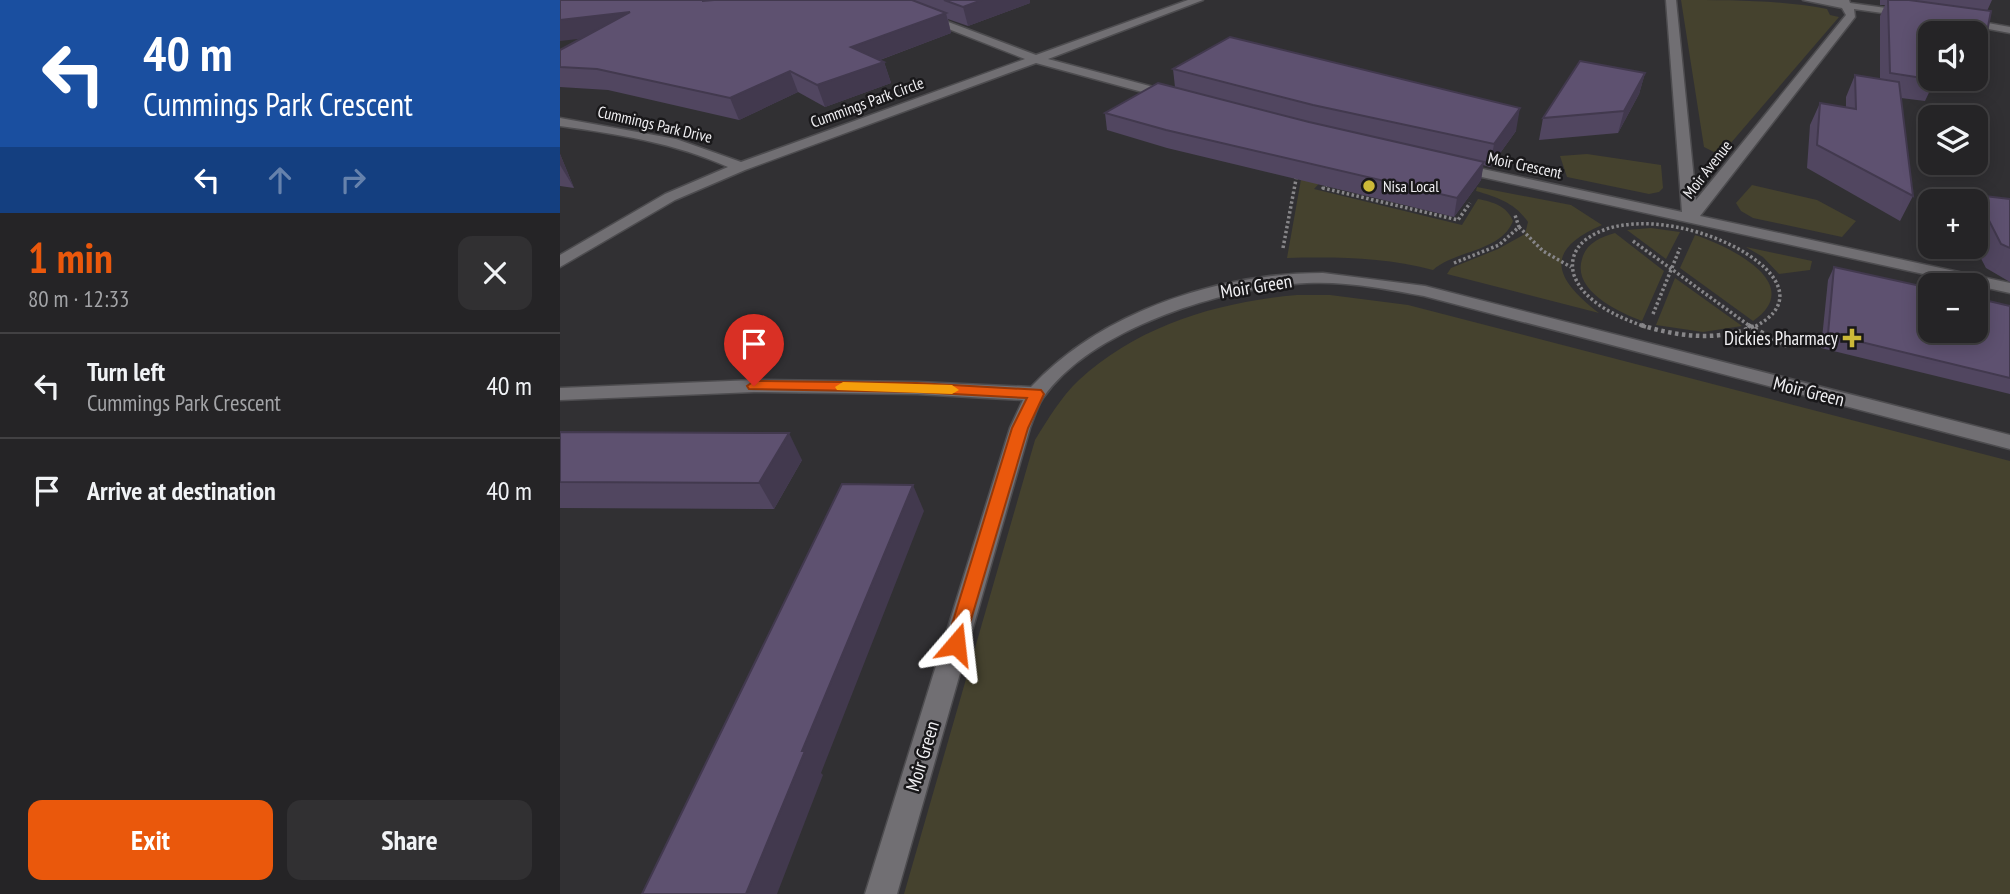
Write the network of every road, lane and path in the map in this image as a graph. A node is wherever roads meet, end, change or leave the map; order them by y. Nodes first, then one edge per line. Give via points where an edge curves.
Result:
1 (880, 0) edge
2 (1198, 0) edge
3 (1671, 0) edge
4 (1808, 0) edge
5 (1847, 3) edge
6 (1929, 16) edge
7 (1951, 20) edge
8 (2010, 30) edge
9 (1035, 60) junction
10 (1193, 102) edge
11 (560, 122) edge
12 (1440, 164) edge
13 (740, 167) junction
14 (1298, 169) edge
15 (1331, 180) edge
16 (1475, 195) edge
17 (1511, 210) dead end
18 (1602, 220) dead end
19 (1689, 224) junction
20 (1520, 227) junction
21 (1614, 228) junction
22 (1283, 249) dead end
23 (560, 262) edge
24 (1449, 266) dead end
25 (1572, 267) junction
26 (1672, 269) junction
27 (2010, 288) edge
28 (1647, 327) junction
29 (1752, 328) junction
30 (1639, 347) junction
31 (1793, 350) dead end
32 (560, 394) edge
33 (1036, 394) junction
34 (2010, 442) edge
35 (881, 894) edge

1 - 9 street
2 - 9 street, Cummings Park Circle
3 - 19 street, Moir Avenue
4 - 5 street
5 - 6 street
5 - 19 street, Moir Avenue via 1851,15
7 - 8 street
9 - 10 street
9 - 13 street, Cummings Park Circle
11 - 13 street, Cummings Park Drive via 659,141
12 - 19 street, Moir Crescent
13 - 23 street, Cummings Park Circle via 670,197
14 - 22 path
15 - 16 path via 1323,188 1458,220
17 - 20 path
18 - 21 path
19 - 21 path
19 - 26 path
19 - 27 street, Moir Crescent
19 - 29 path via 1752,256 1776,284 1779,299 1774,312
20 - 24 path via 1504,242
20 - 25 path via 1543,251
21 - 25 path via 1581,243
21 - 26 path
25 - 28 path via 1589,297
26 - 28 path
26 - 29 path
28 - 29 path via 1717,336
28 - 30 path
29 - 31 path
30 - 33 street, Moir Green via 1425,291 1309,278 1200,295 1142,319 1084,351
30 - 34 street, Moir Green
32 - 33 street via 754,386
33 - 35 street, Moir Green via 1020,428

